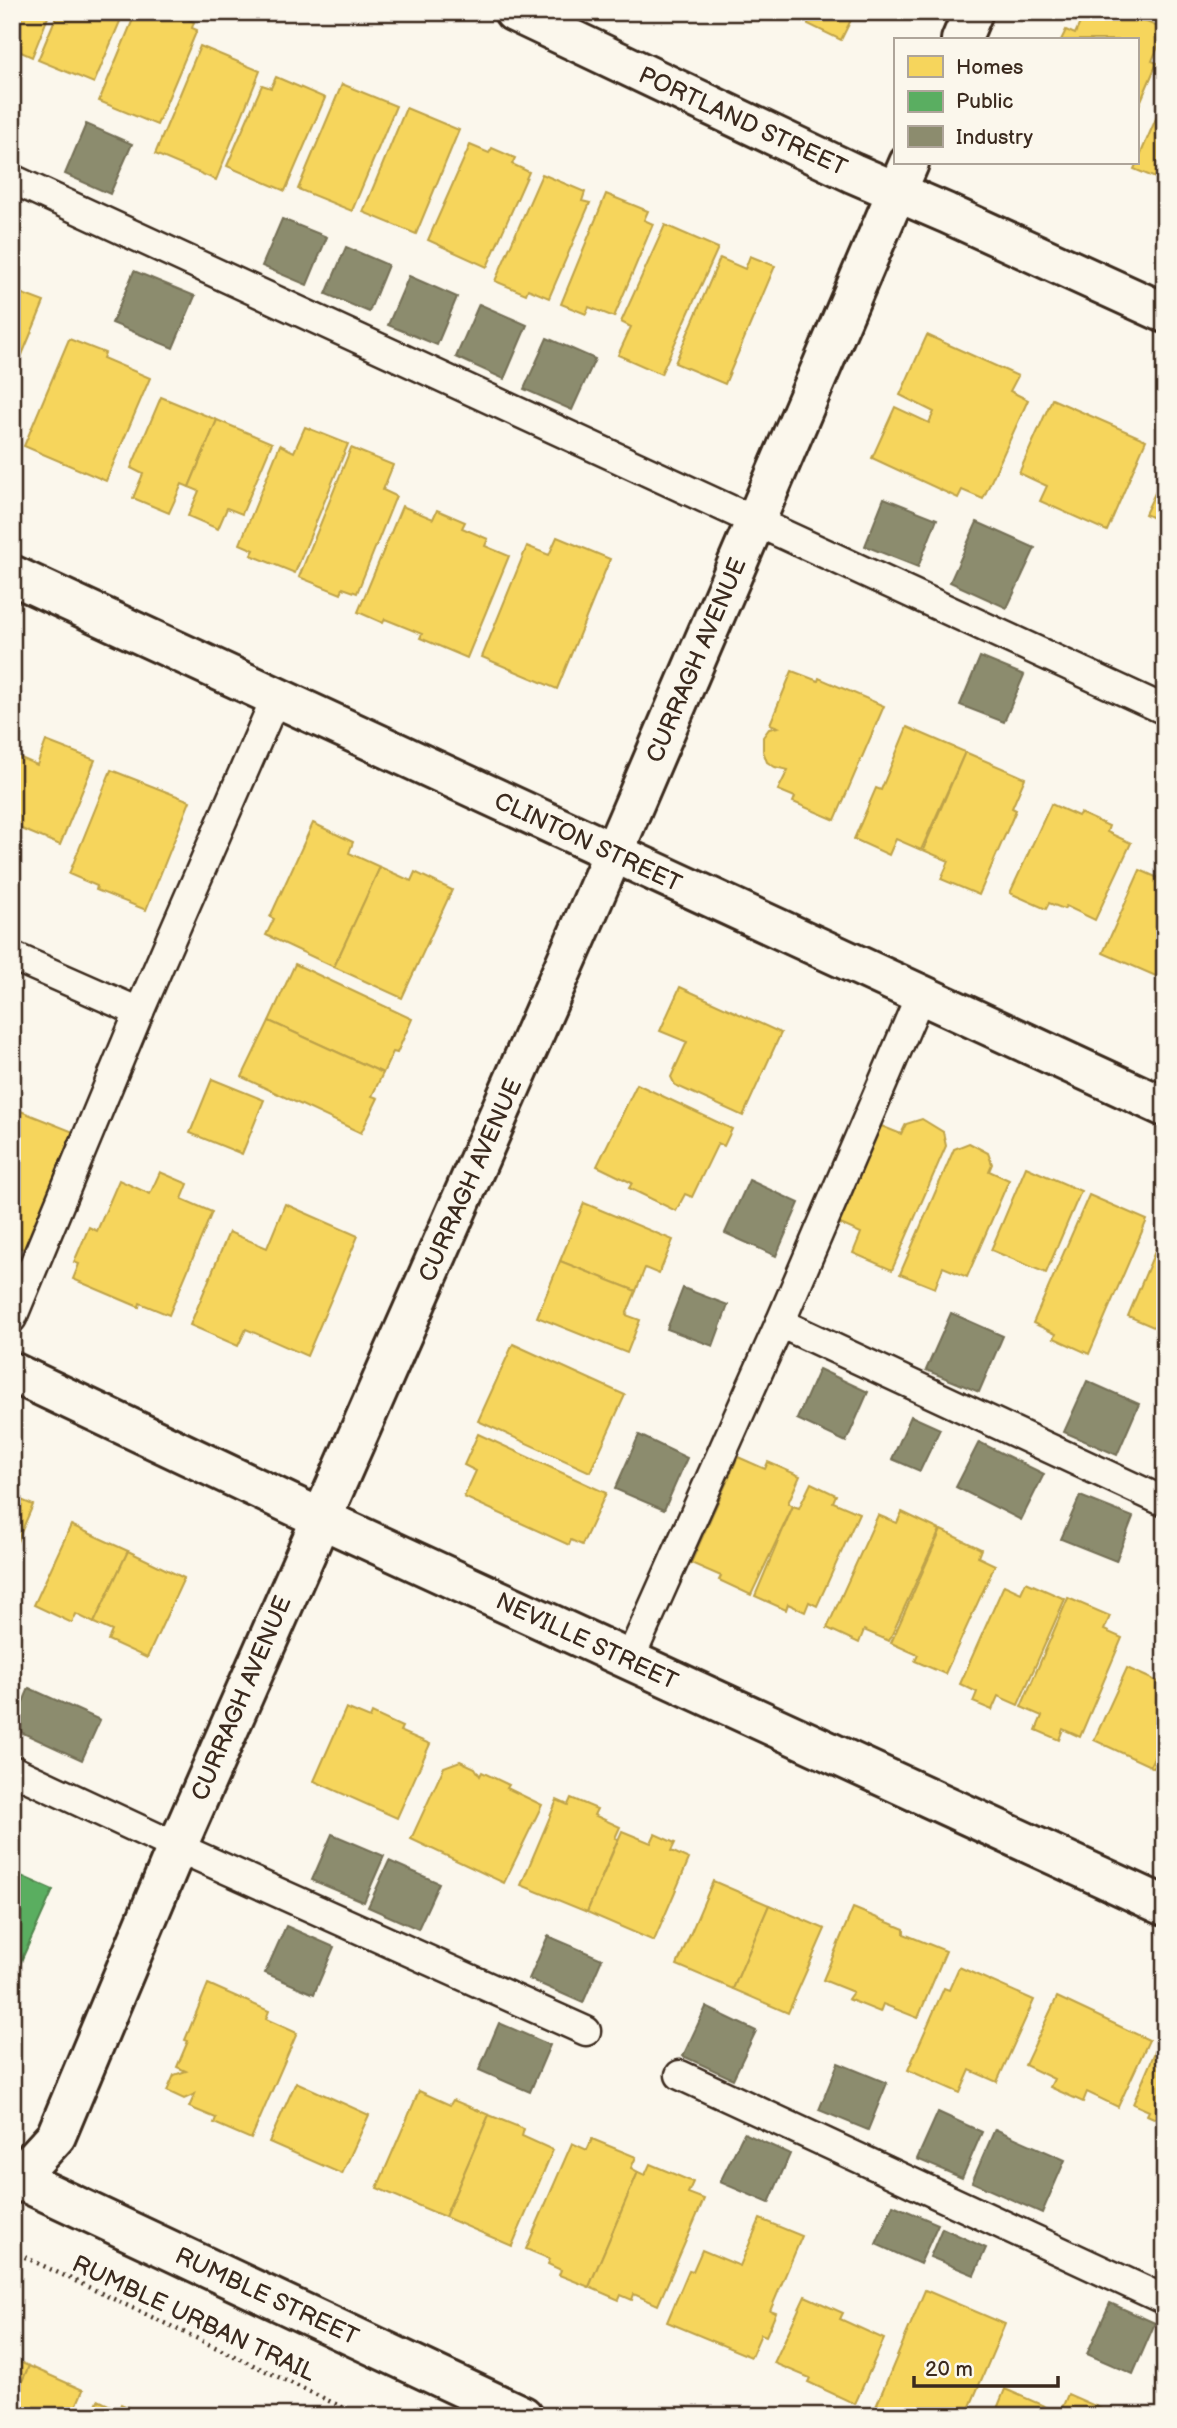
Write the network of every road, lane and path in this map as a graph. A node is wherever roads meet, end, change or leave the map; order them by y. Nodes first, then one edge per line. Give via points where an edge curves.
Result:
1 (514, 12) edge
2 (973, 12) edge
3 (962, 38) edge
4 (902, 177) edge
5 (12, 179) edge
6 (1165, 313) edge
7 (755, 523) junction
8 (12, 575) edge
9 (276, 697) junction
10 (1165, 710) edge
11 (612, 852) junction
12 (12, 956) edge
13 (920, 996) junction
14 (139, 1012) junction
15 (1165, 1107) edge
16 (12, 1318) edge
17 (780, 1323) junction
18 (12, 1371) edge
19 (1165, 1502) edge
20 (320, 1518) junction
21 (629, 1661) junction
22 (12, 1770) edge
23 (177, 1847) junction
24 (1165, 1906) edge
25 (586, 2031) dead end
26 (680, 2075) dead end
27 (14, 2180) edge
28 (12, 2251) edge
29 (1165, 2300) edge
30 (361, 2416) edge
31 (523, 2416) edge

1 - 4 street, PORTLAND STREET
2 - 3 street
4 - 6 street, PORTLAND STREET
4 - 7 street, CURRAGH AVENUE
5 - 7 lane
7 - 10 lane
7 - 11 street, CURRAGH AVENUE
8 - 9 street, CLINTON STREET
9 - 11 street, CLINTON STREET
9 - 14 lane
11 - 13 street, CLINTON STREET
11 - 20 street, CURRAGH AVENUE
12 - 14 lane
13 - 15 street, CLINTON STREET
13 - 17 lane
14 - 16 lane
17 - 19 lane
17 - 21 lane
18 - 20 street, NEVILLE STREET
20 - 21 street, NEVILLE STREET
20 - 23 street, CURRAGH AVENUE
21 - 24 street, NEVILLE STREET
22 - 23 lane
23 - 25 lane
23 - 27 street, CURRAGH AVENUE via 56,2136
26 - 29 lane
27 - 31 street, RUMBLE STREET
28 - 30 path, RUMBLE URBAN TRAIL

